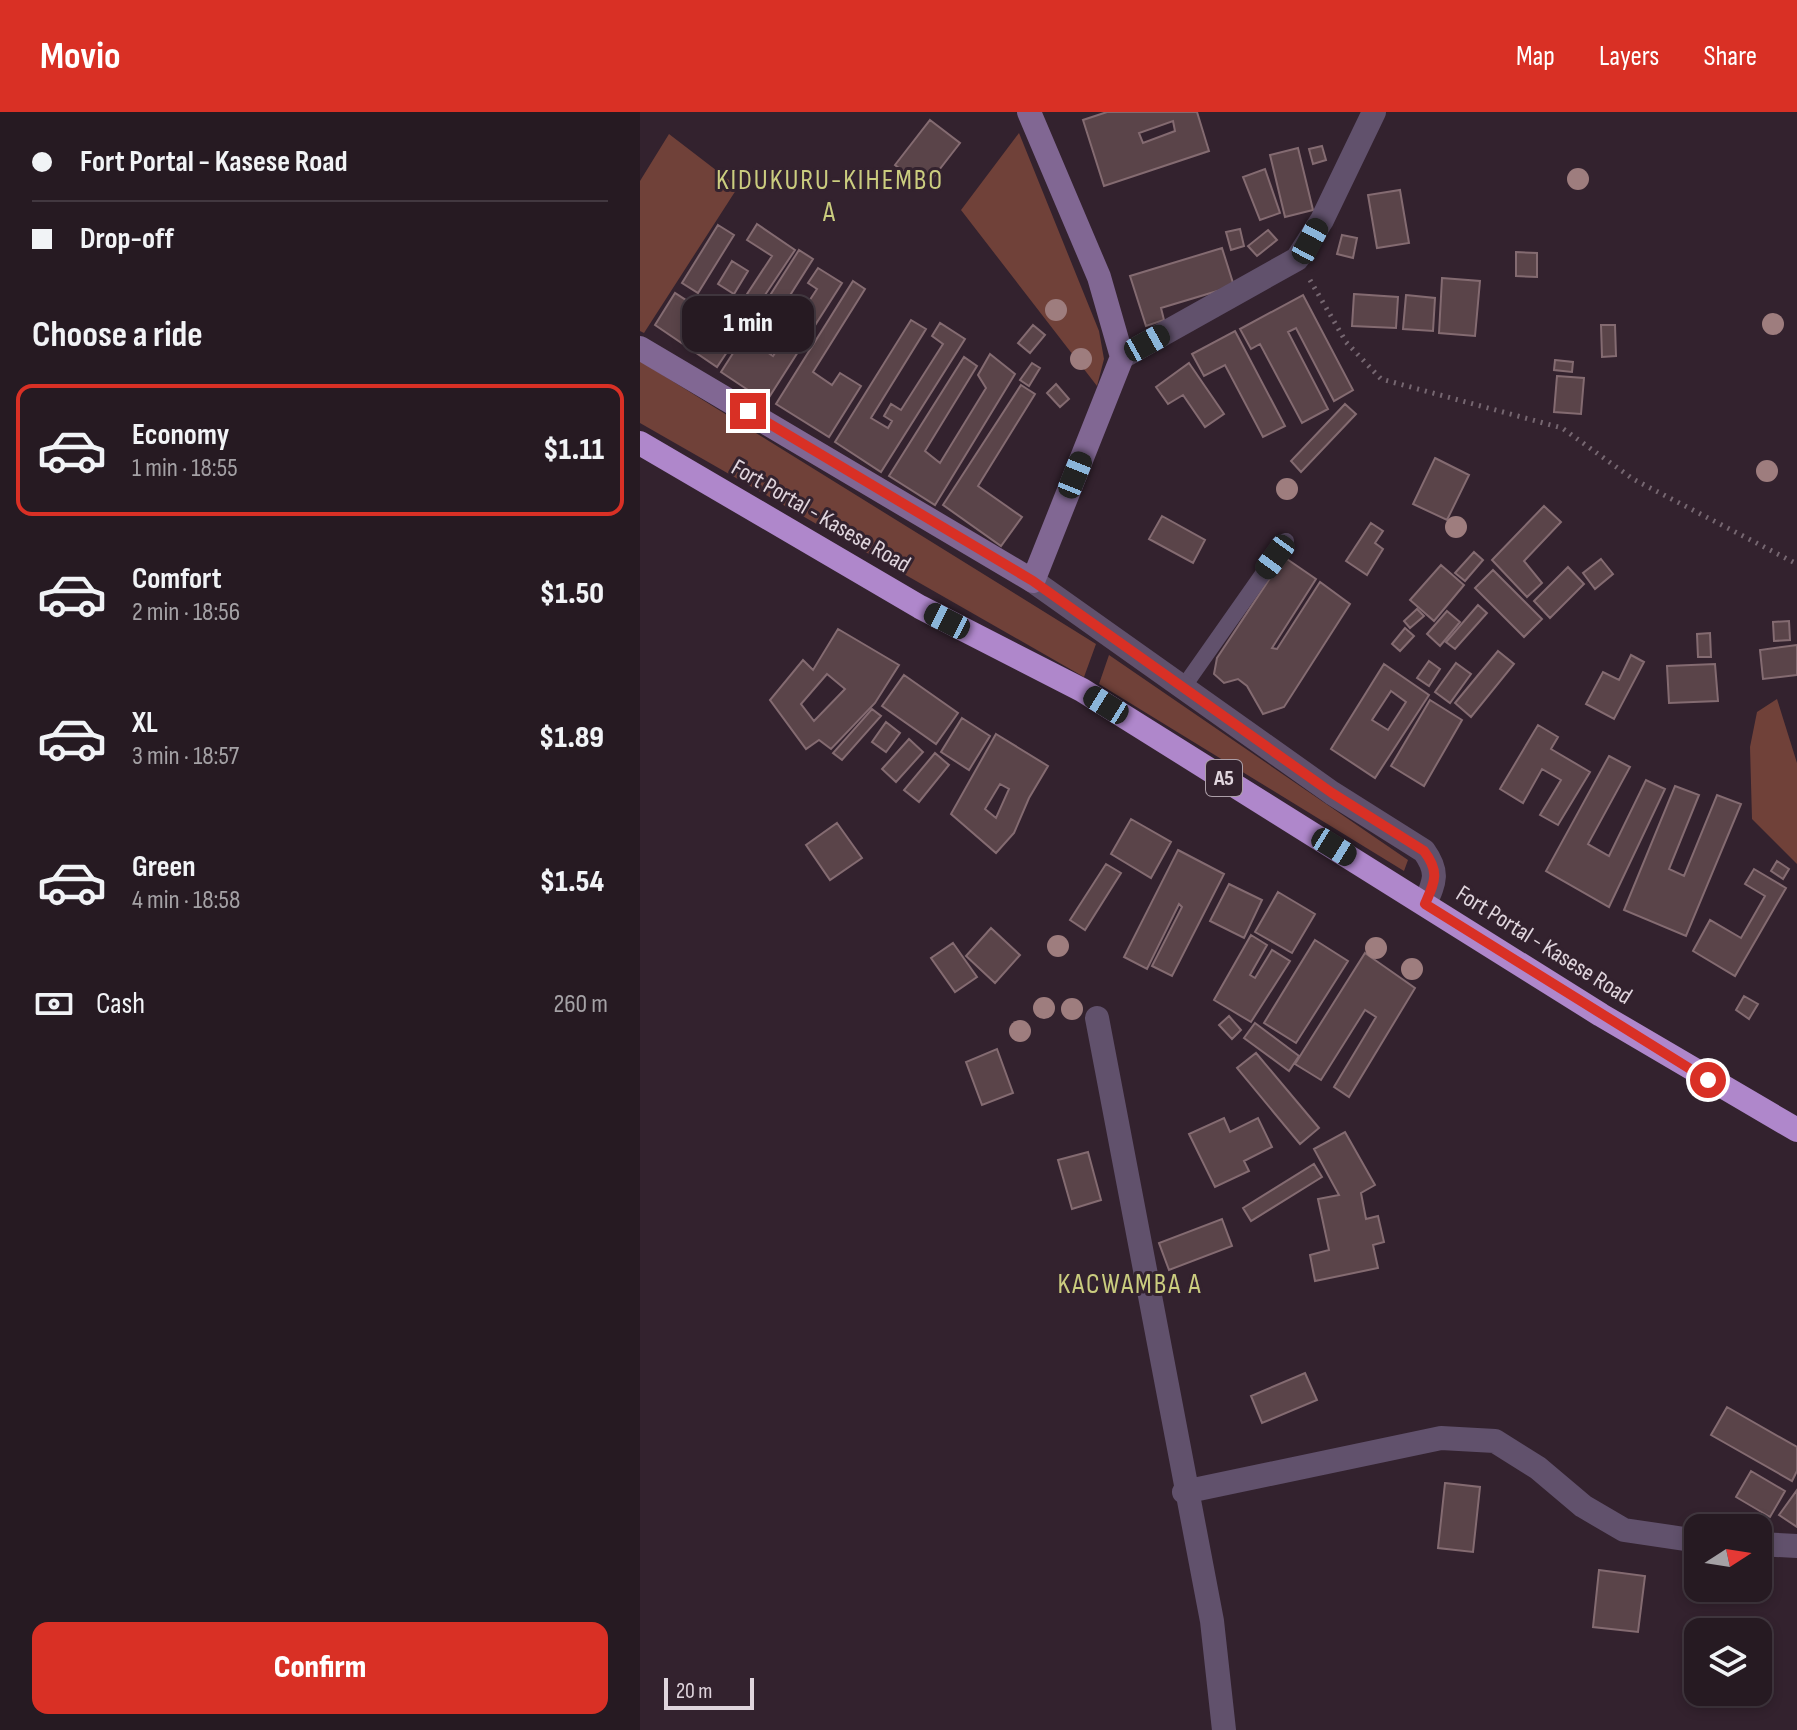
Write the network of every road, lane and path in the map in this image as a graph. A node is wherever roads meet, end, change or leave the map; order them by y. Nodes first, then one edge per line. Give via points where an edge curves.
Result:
1 (1029, 112) edge
2 (1374, 112) edge
3 (1297, 259) junction
4 (640, 348) edge
5 (1122, 357) junction
6 (640, 443) edge
7 (1286, 541) dead end
8 (1797, 564) edge
9 (1033, 581) junction
10 (1182, 689) junction
11 (1425, 904) junction
12 (1097, 1018) dead end
13 (1797, 1130) edge
14 (1184, 1492) junction
15 (1684, 1539) edge
16 (1772, 1545) edge
17 (1797, 1546) edge
18 (1224, 1730) edge

1 - 5 street via 1099,277
2 - 3 street via 1322,220
3 - 5 street
3 - 8 path via 1346,342 1381,379 1562,428 1633,479
4 - 9 street
5 - 9 street
6 - 11 highway, Fort Portal - Kasese Road / A5 via 920,607 1082,690
7 - 10 lane
9 - 10 street
10 - 11 street via 1424,851 1437,878
11 - 13 highway, Fort Portal - Kasese Road / A5
12 - 14 street
14 - 15 street via 1441,1438 1495,1441 1624,1530
14 - 18 street via 1212,1621
16 - 17 street

